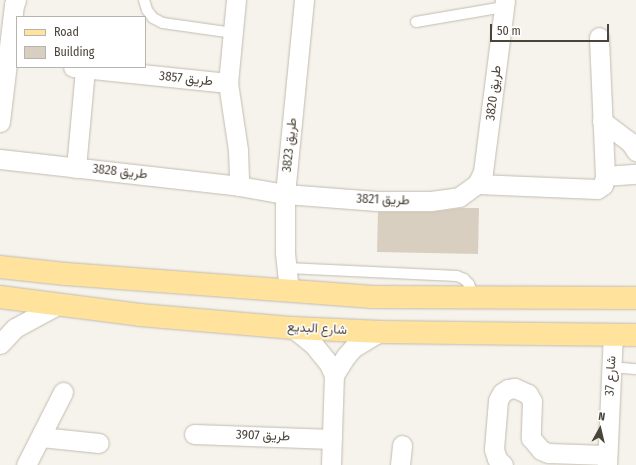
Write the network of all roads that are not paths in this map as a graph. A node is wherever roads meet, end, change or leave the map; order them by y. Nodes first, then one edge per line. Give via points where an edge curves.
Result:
1 (144, 0) edge
2 (236, 0) edge
3 (304, 0) edge
4 (10, 3) edge
5 (504, 3) edge
6 (416, 22) dead end
7 (233, 33) junction
8 (599, 37) dead end
9 (8, 58) edge
10 (79, 68) edge
11 (228, 83) junction
12 (602, 121) junction
13 (0, 122) edge
14 (636, 151) edge
15 (0, 159) edge
16 (76, 168) junction
17 (636, 174) edge
18 (605, 176) junction
19 (477, 184) junction
20 (239, 186) junction
21 (285, 194) junction
22 (0, 267) edge
23 (287, 268) junction
24 (289, 291) junction
25 (0, 297) edge
26 (474, 298) junction
27 (636, 298) edge
28 (60, 304) junction
29 (293, 328) junction
30 (382, 332) junction
31 (613, 335) junction
32 (636, 335) edge
33 (0, 344) edge
34 (611, 367) junction
35 (636, 369) edge
36 (334, 375) junction
37 (64, 392) dead end
38 (194, 434) dead end
39 (40, 437) junction
40 (332, 438) junction
41 (99, 443) dead end
42 (402, 445) dead end
43 (607, 460) edge
44 (26, 465) edge
45 (331, 465) edge
46 (400, 465) edge
47 (503, 465) edge

1 - 7 lane via 153,18 163,22
2 - 7 street
3 - 21 street, طريق 3823
4 - 9 street
5 - 6 lane
5 - 19 street, طريق 3820 via 486,155 483,172
7 - 11 street
8 - 12 street
9 - 13 street
10 - 11 street, طريق 3857
10 - 16 street
11 - 20 street via 238,150
12 - 14 street via 626,138
12 - 18 street
15 - 16 street, طريق 3828
16 - 20 street, طريق 3828
17 - 18 street
18 - 19 street via 603,185 597,189
19 - 21 street, طريق 3821 via 459,197 431,201 377,201
20 - 21 street, طريق 3828
21 - 23 street, طريق 3823 via 284,238
22 - 24 main road
23 - 24 street, طريق 3823
23 - 26 lane via 457,276 469,284
24 - 26 main road via 373,297
25 - 28 main road, شارع البديع
26 - 27 main road
28 - 29 main road, شارع البديع via 140,315
28 - 33 street via 15,328
29 - 30 main road, شارع البديع
29 - 36 street via 313,344 329,364
30 - 31 main road, شارع البديع
30 - 36 street via 353,348
31 - 32 main road, شارع البديع
31 - 34 street, شارع 37
34 - 35 lane
34 - 43 street, شارع 37
36 - 40 street
37 - 39 street
38 - 40 street, طريق 3907
39 - 41 street
39 - 44 street
40 - 45 street
42 - 46 street
43 - 47 street via 541,450 531,438 532,401 528,394 515,388 502,393 498,400 494,449 497,459

